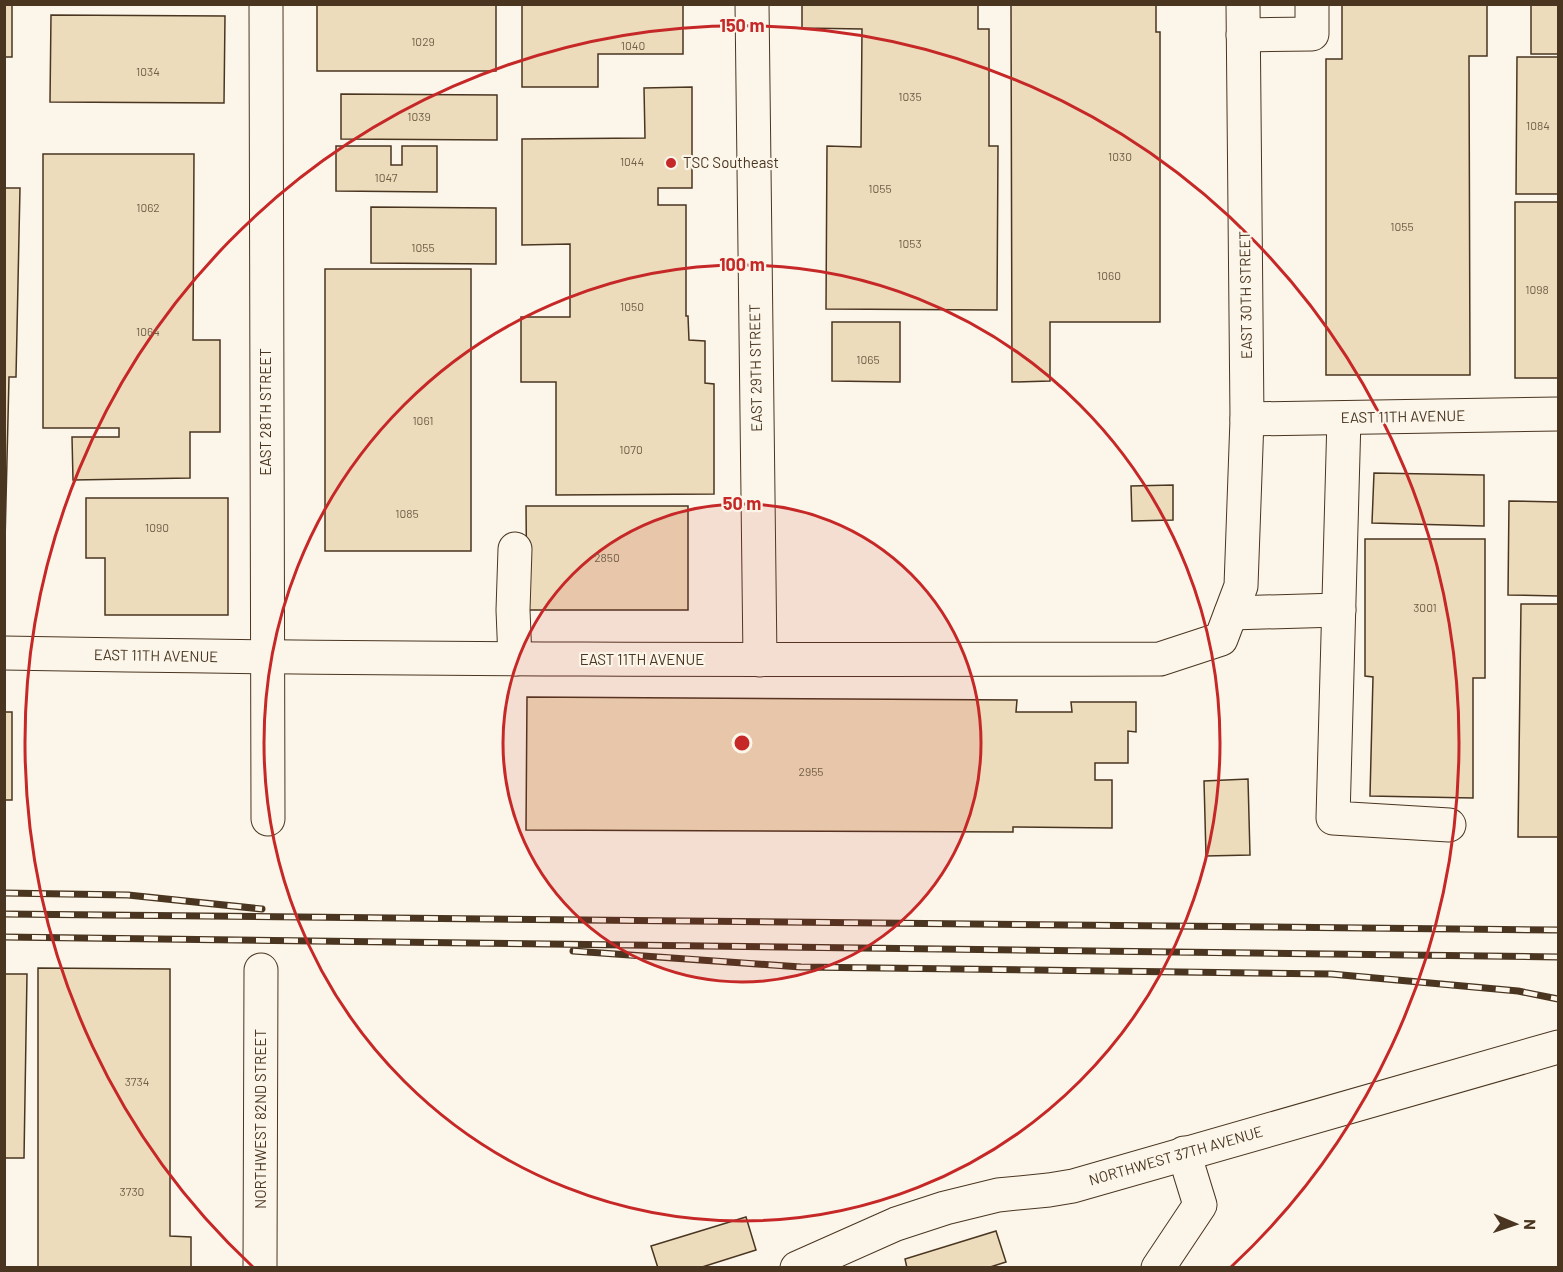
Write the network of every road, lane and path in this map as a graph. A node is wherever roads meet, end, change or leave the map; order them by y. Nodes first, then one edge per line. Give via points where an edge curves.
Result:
1 (266, 4) edge
2 (752, 4) edge
3 (1312, 4) edge
4 (1243, 20) edge
5 (1558, 414) edge
6 (1344, 418) junction
7 (1247, 419) junction
8 (515, 549) dead end
9 (1236, 599) junction
10 (1339, 610) junction
11 (4, 653) edge
12 (266, 658) junction
13 (515, 659) junction
14 (760, 660) junction
15 (267, 819) dead end
16 (1449, 825) dead end
17 (261, 970) dead end
18 (1558, 1047) edge
19 (1184, 1154) junction
20 (261, 1268) edge
21 (797, 1268) edge
22 (1158, 1268) edge

1 - 12 street, EAST 28TH STREET
2 - 14 street, EAST 29TH STREET
3 - 4 street via 1312,34
4 - 7 street, EAST 30TH STREET
5 - 6 street, EAST 11TH AVENUE
6 - 7 street, EAST 11TH AVENUE
6 - 10 street
7 - 9 street, EAST 30TH STREET
8 - 13 street
9 - 10 street
9 - 14 street, EAST 11TH AVENUE via 1221,639 1160,659
10 - 16 street via 1333,818
11 - 12 street, EAST 11TH AVENUE
12 - 13 street, EAST 11TH AVENUE
12 - 15 street, EAST 28TH STREET
13 - 14 street, EAST 11TH AVENUE
17 - 20 street, NORTHWEST 82ND STREET
18 - 19 street, NORTHWEST 37TH AVENUE
19 - 21 street, NORTHWEST 37TH AVENUE via 1073,1185 998,1195 945,1208 887,1228
19 - 22 street via 1200,1205

